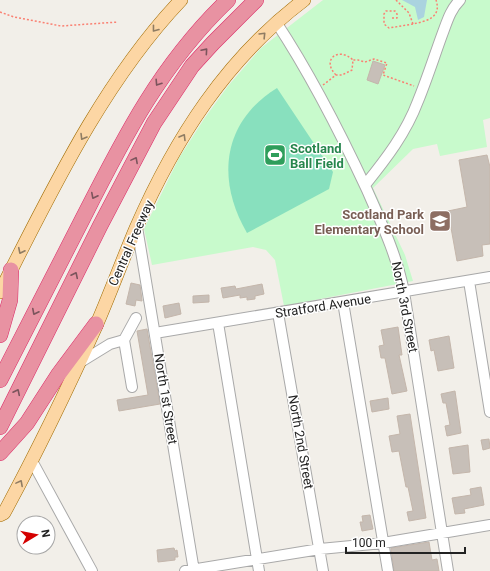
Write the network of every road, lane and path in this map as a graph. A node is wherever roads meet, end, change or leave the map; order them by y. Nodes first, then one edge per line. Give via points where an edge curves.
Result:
1 (181, 0) edge
2 (228, 0) edge
3 (256, 0) edge
4 (304, 0) edge
5 (396, 0) edge
6 (436, 0) edge
7 (460, 0) edge
8 (0, 12) edge
9 (392, 18) dead end
10 (118, 22) dead end
11 (276, 22) junction
12 (413, 24) junction
13 (353, 60) junction
14 (336, 75) junction
15 (422, 88) junction
16 (316, 89) junction
17 (365, 186) junction
18 (137, 227) junction
19 (11, 270) junction
20 (490, 278) edge
21 (469, 281) junction
22 (0, 292) edge
23 (404, 292) junction
24 (343, 302) junction
25 (278, 313) junction
26 (136, 318) dead end
27 (218, 323) junction
28 (96, 324) junction
29 (155, 334) junction
30 (0, 335) edge
31 (124, 340) junction
32 (79, 363) junction
33 (0, 380) edge
34 (132, 387) dead end
35 (490, 412) edge
36 (0, 427) edge
37 (0, 453) edge
38 (32, 461) junction
39 (0, 515) edge
40 (490, 525) edge
41 (442, 533) junction
42 (383, 543) junction
43 (320, 549) junction
44 (257, 560) junction
45 (92, 571) edge
46 (191, 571) edge
47 (259, 571) edge
48 (323, 571) edge
49 (388, 571) edge
50 (448, 571) edge

1 -> 19 main road via 141,46 112,88 47,198
2 -> 33 highway via 183,49 140,110
36 -> 3 highway via 154,123 192,66
4 - 11 main road, Central Freeway
5 - 12 path via 409,13
6 - 12 path via 438,7 431,20
7 - 15 street via 452,9
8 - 10 path via 60,26
9 - 12 path via 397,18 397,14 394,11 386,11 384,24 389,28
11 - 16 street, North 3rd Street
18 -> 11 main road, Central Freeway via 178,144 206,100 222,79
13 - 14 path via 352,70
13 - 14 path via 343,54 334,56 330,66
13 - 15 path via 365,62 374,59 387,63 383,75
14 - 16 path
15 - 17 street via 407,126
16 - 17 street, North 3rd Street
17 - 23 street, North 3rd Street via 392,248
18 - 28 main road, Central Freeway
18 - 29 street, North 1st Street
19 - 22 main road
19 - 30 highway via 10,300
20 - 21 street, Stratford Avenue
21 - 23 street, Stratford Avenue
21 - 35 street
23 - 24 street, Stratford Avenue
23 - 41 street, North 3rd Street
24 - 25 street, Stratford Avenue
24 - 42 street
25 - 27 street, Stratford Avenue
25 - 43 street, North 2nd Street
26 - 31 street
27 - 29 street, Stratford Avenue
27 - 44 street
28 - 32 main road, Central Freeway
28 - 37 highway via 58,375 27,423
29 - 46 street, North 1st Street
31 - 32 street via 117,340
31 - 34 street
32 - 38 main road, Central Freeway
39 -> 38 main road, Central Freeway via 4,513
38 - 45 street
40 - 41 street
41 - 42 street
41 - 50 street, North 3rd Street
42 - 43 street
42 - 49 street
43 - 44 street
43 - 48 street, North 2nd Street
44 - 46 street
44 - 47 street

